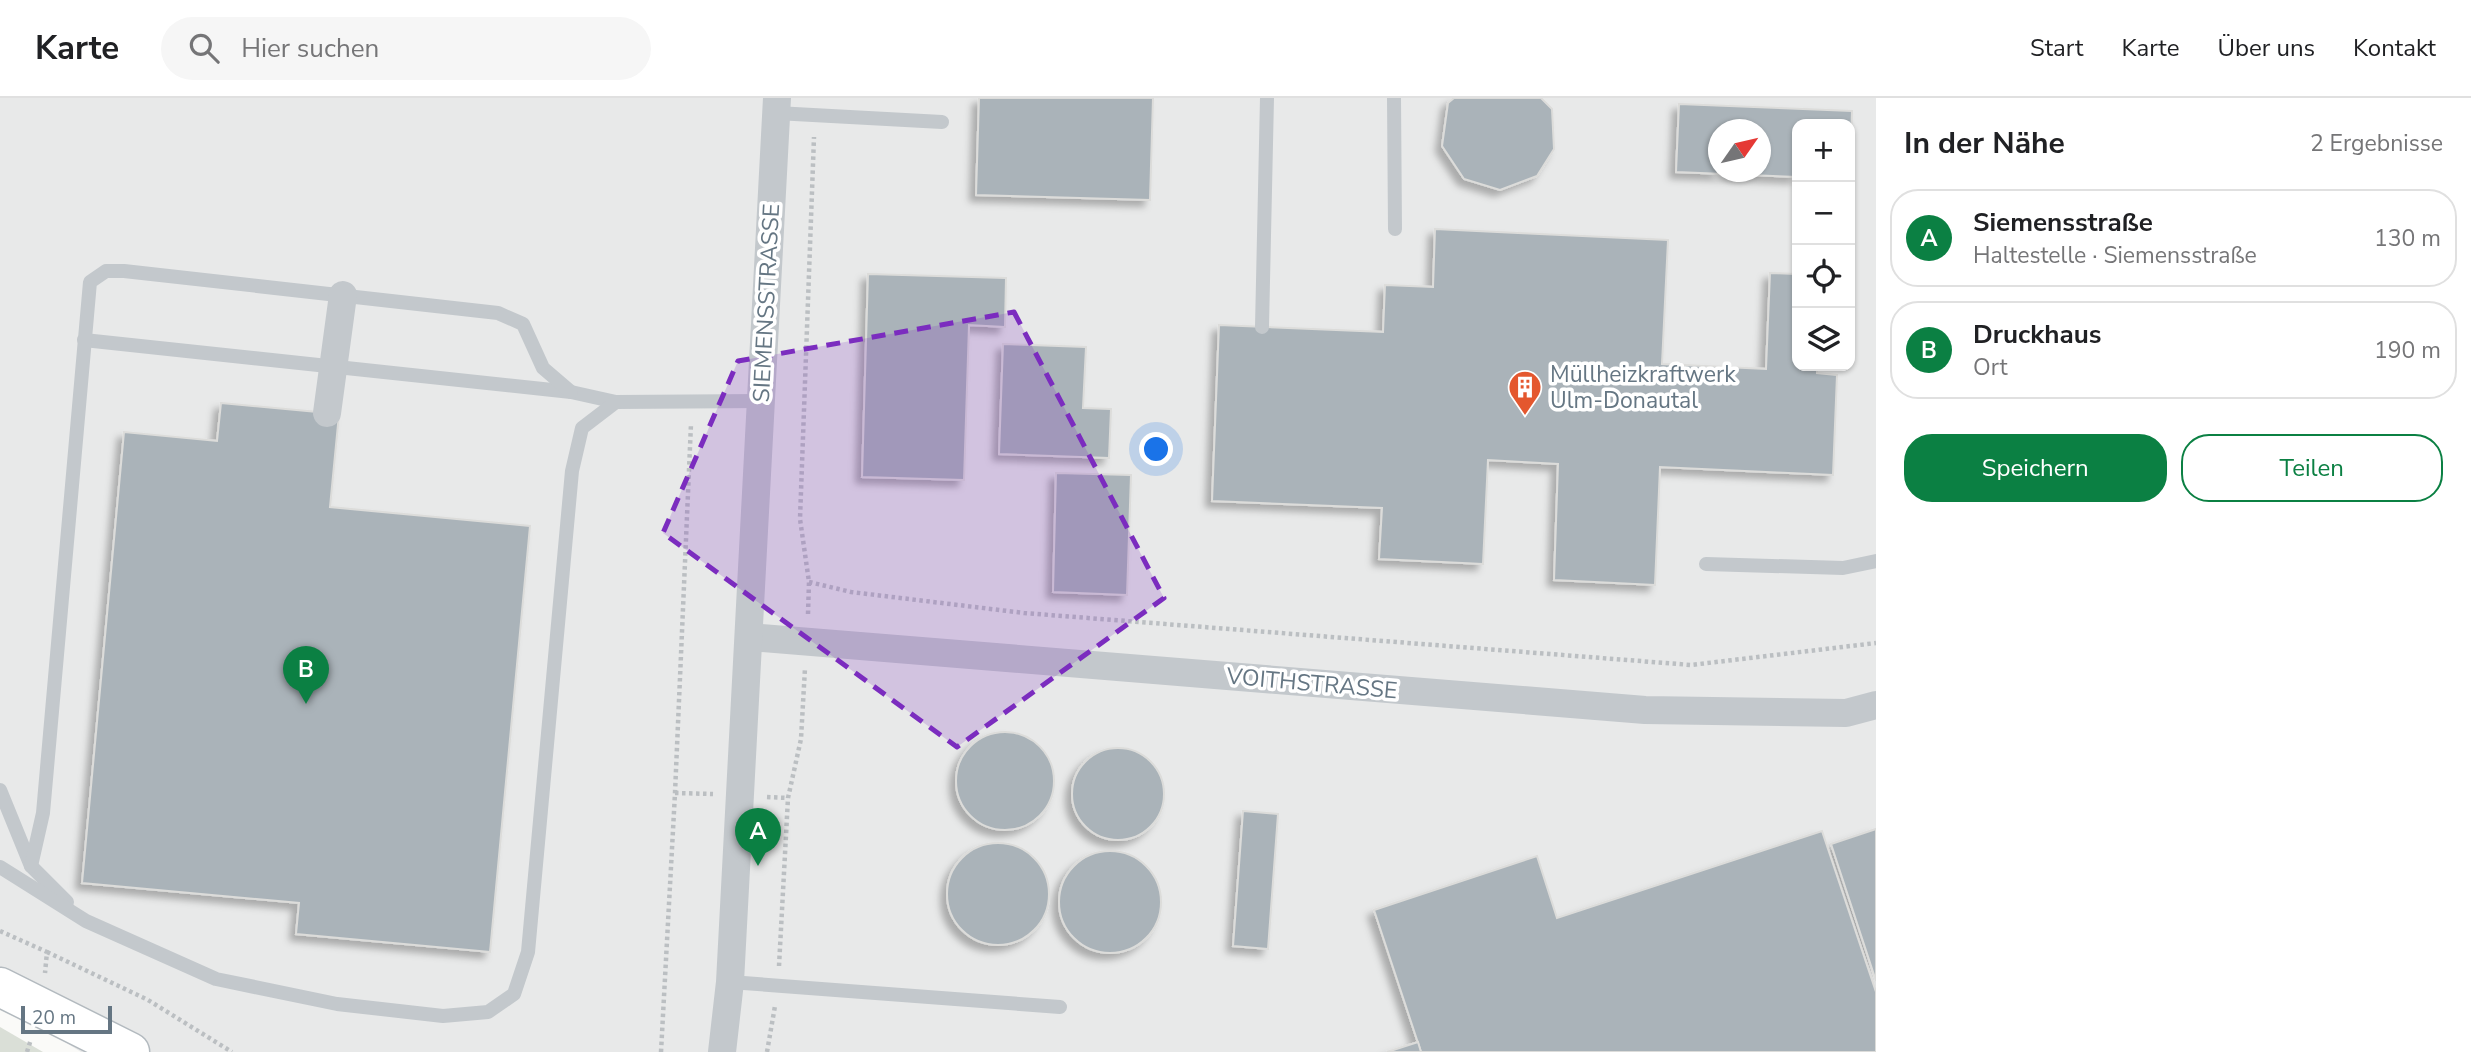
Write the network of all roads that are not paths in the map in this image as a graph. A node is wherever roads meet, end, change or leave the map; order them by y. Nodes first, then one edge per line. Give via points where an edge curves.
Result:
1 (1267, 98) edge
2 (1394, 98) edge
3 (777, 106) edge
4 (942, 122) dead end
5 (1395, 229) dead end
6 (344, 295) junction
7 (1262, 327) dead end
8 (84, 340) junction
9 (335, 367) junction
10 (572, 392) junction
11 (761, 401) junction
12 (616, 402) junction
13 (327, 413) dead end
14 (1876, 561) edge
15 (1706, 564) dead end
16 (748, 638) junction
17 (1876, 705) edge
18 (0, 790) edge
19 (31, 866) junction
20 (0, 867) edge
21 (86, 921) junction
22 (730, 982) junction
23 (0, 987) edge
24 (1060, 1007) dead end
25 (130, 1052) edge
26 (722, 1052) edge

1 - 7 lane
2 - 5 lane
3 - 4 lane via 814,115
3 - 11 street, SIEMENSSTRASSE
6 - 8 lane via 106,271 90,282
6 - 9 street
6 - 10 lane via 511,318 523,324 543,368
8 - 9 lane
8 - 19 lane via 43,813
9 - 10 lane
9 - 13 street
10 - 12 lane
11 - 12 lane
11 - 16 street, SIEMENSSTRASSE
12 - 21 lane via 582,428 572,471 528,952 514,994 488,1012 443,1016 337,1004 216,979
14 - 15 lane via 1843,568
16 - 17 street, VOITHSTRASSE via 1644,710 1846,713
16 - 22 street, SIEMENSSTRASSE
18 - 19 lane
19 - 21 lane
20 - 21 lane
22 - 24 lane
22 - 26 street, SIEMENSSTRASSE
23 - 25 street

